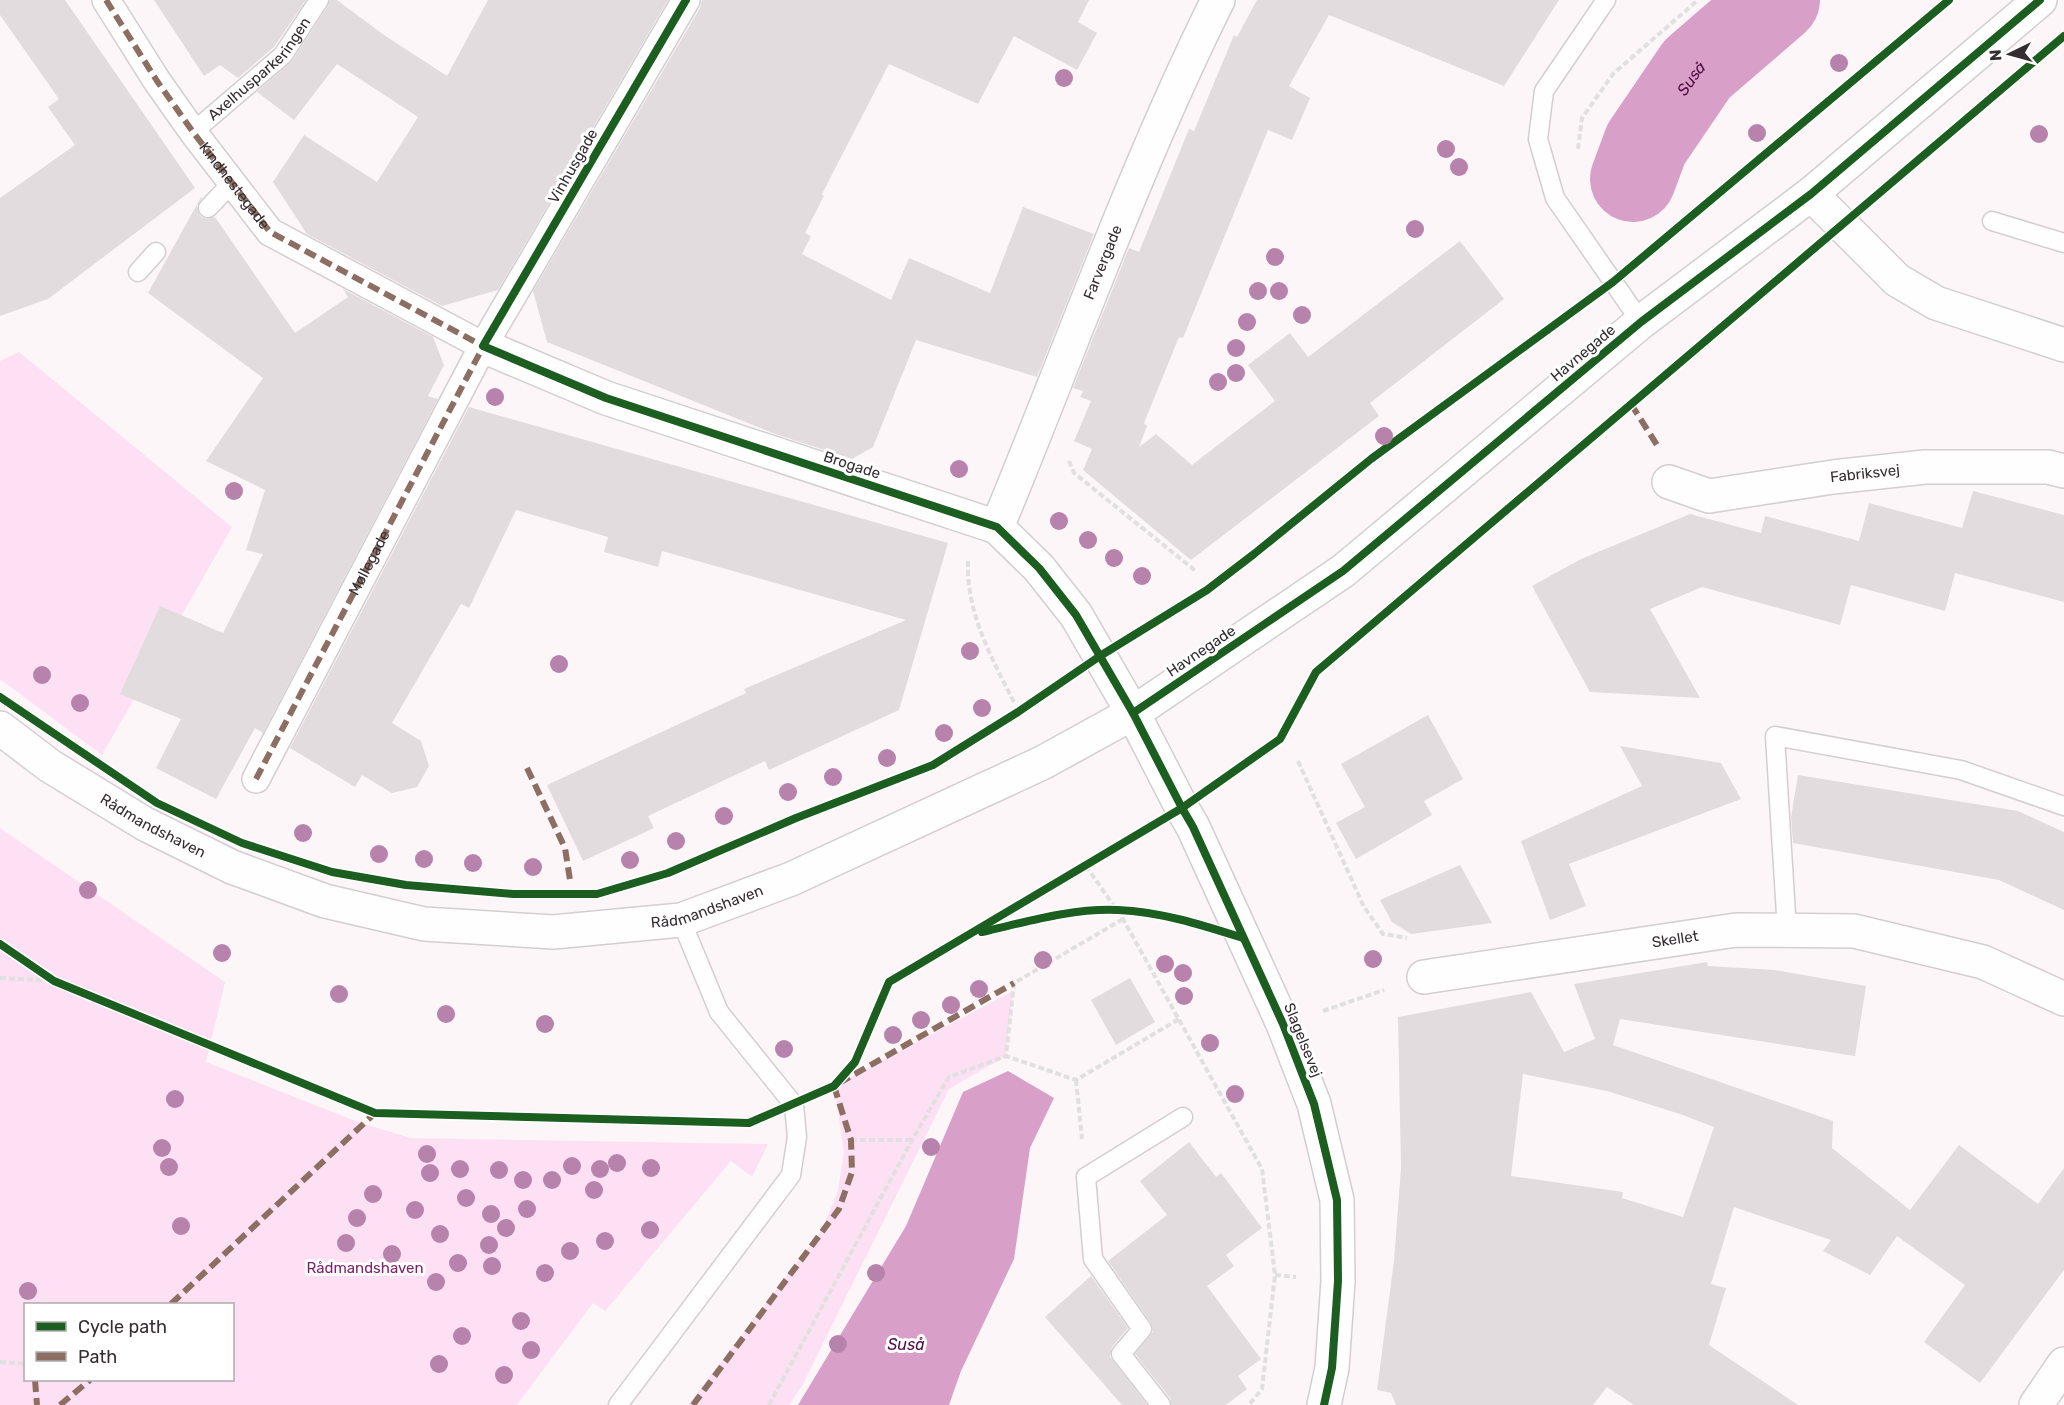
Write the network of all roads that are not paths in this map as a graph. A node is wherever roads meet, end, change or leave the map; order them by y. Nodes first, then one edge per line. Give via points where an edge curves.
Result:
1 (106, 0) edge
2 (319, 0) edge
3 (686, 0) edge
4 (1218, 0) edge
5 (1606, 0) edge
6 (2040, 0) edge
7 (193, 132) junction
8 (232, 183) junction
9 (1811, 194) junction
10 (208, 208) dead end
11 (1992, 221) dead end
12 (2064, 243) edge
13 (156, 252) dead end
14 (138, 272) dead end
15 (1641, 322) junction
16 (2064, 345) edge
17 (483, 346) junction
18 (2064, 471) edge
19 (1669, 483) dead end
20 (997, 527) junction
21 (1133, 713) junction
22 (0, 728) edge
23 (256, 779) dead end
24 (2064, 806) edge
25 (681, 920) junction
26 (1787, 931) junction
27 (1427, 976) road end
28 (2064, 999) edge
29 (1183, 1118) dead end
30 (2064, 1364) edge
31 (618, 1405) edge
32 (1161, 1405) edge
33 (1324, 1405) edge
34 (2036, 1405) edge

1 - 7 street, Kindhestegade
2 - 7 lane, Axelhusparkeringen via 283,55
3 - 17 street, Vinhusgade
4 - 20 street, Farvergade via 1147,156
5 - 15 lane via 1544,92 1538,139 1554,198
6 - 9 street, Havnegade
7 - 8 street, Kindhestegade
8 - 10 lane
8 - 17 street, Kindhestegade via 270,232
9 - 15 street, Havnegade
9 - 16 street via 1907,286 1936,303
11 - 12 lane
13 - 14 lane
15 - 21 street, Havnegade via 1343,571
17 - 20 street, Brogade via 606,398
17 - 23 street, Møllegade
18 - 19 street, Fabriksvej via 2048,467 1925,467 1709,496
20 - 21 street, Brogade via 1039,568 1076,615
21 - 25 street, Rådmandshaven via 1042,763 791,879
21 - 33 street, Slagelsevej via 1193,827 1283,1024 1314,1104 1337,1200 1338,1281 1332,1368
22 - 25 street, Rådmandshaven via 50,766 145,824 232,867 325,901 424,924 553,932
24 - 26 lane via 1961,770 1774,736
25 - 31 lane via 718,1011 794,1105 797,1137 791,1175
26 - 27 street, Skellet via 1736,930
26 - 28 street, Skellet via 1854,931 1983,962
29 - 32 lane via 1086,1178 1093,1259 1142,1329 1121,1354
30 - 34 street

